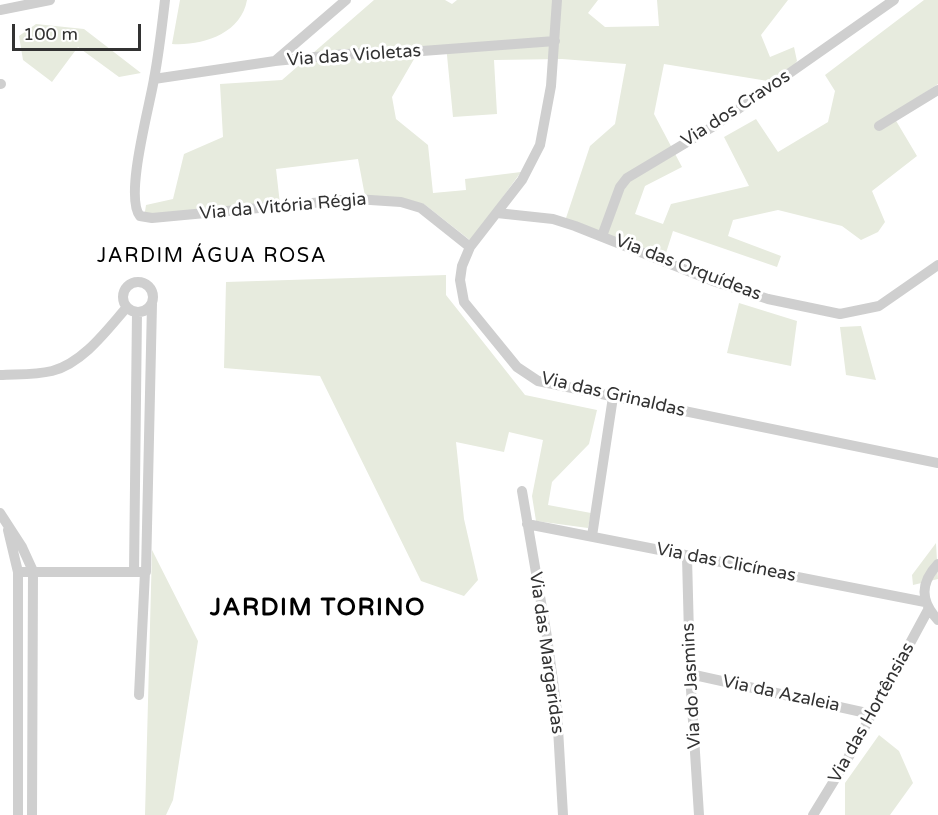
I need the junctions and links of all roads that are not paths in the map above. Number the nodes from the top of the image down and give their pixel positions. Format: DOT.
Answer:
graph roads {
  1 [pos="50,0"];
  2 [pos="165,0"];
  3 [pos="346,0"];
  4 [pos="557,0"];
  5 [pos="894,0"];
  6 [pos="0,10"];
  7 [pos="555,40"];
  8 [pos="275,61"];
  9 [pos="154,79"];
  10 [pos="938,90"];
  11 [pos="879,126"];
  12 [pos="497,213"];
  13 [pos="602,236"];
  14 [pos="470,247"];
  15 [pos="938,266"];
  16 [pos="152,304"];
  17 [pos="132,310"];
  18 [pos="0,375"];
  19 [pos="613,397"];
  20 [pos="938,463"];
  21 [pos="522,491"];
  22 [pos="3,517"];
  23 [pos="527,524"];
  24 [pos="592,536"];
  25 [pos="687,557"];
  26 [pos="938,564"];
  27 [pos="33,571"];
  28 [pos="18,572"];
  29 [pos="140,572"];
  30 [pos="926,606"];
  31 [pos="938,620"];
  32 [pos="690,674"];
  33 [pos="139,695"];
  34 [pos="871,714"];
  35 [pos="18,815"];
  36 [pos="32,815"];
  37 [pos="563,815"];
  38 [pos="699,815"];
  39 [pos="813,815"];
  1 -- 6 [label="street"];
  2 -- 9 [label="street"];
  3 -- 8 [label="street"];
  4 -- 7 [label="street, Via das Grinaldas"];
  5 -- 13 [label="street, Via dos Cravos"];
  7 -- 8 [label="street, Via das Violetas"];
  7 -- 12 [label="street, Via das Grinaldas"];
  8 -- 9 [label="street, Via das Violetas"];
  9 -- 14 [label="street, Via da Vitória Régia"];
  10 -- 11 [label="street"];
  12 -- 13 [label="street, Via das Orquídeas"];
  12 -- 14 [label="street, Via das Grinaldas"];
  13 -- 15 [label="street, Via das Orquídeas"];
  14 -- 19 [label="street, Via das Grinaldas"];
  16 -- 17 [label="street"];
  16 -- 17 [label="street"];
  16 -- 29 [label="street"];
  17 -- 18 [label="street"];
  17 -- 29 [label="street"];
  19 -- 20 [label="street, Via das Grinaldas"];
  19 -- 24 [label="street"];
  21 -- 23 [label="street, Via das Margaridas"];
  22 -- 27 [label="street"];
  22 -- 28 [label="street"];
  23 -- 24 [label="street, Via das Clicíneas"];
  23 -- 37 [label="street, Via das Margaridas"];
  24 -- 25 [label="street, Via das Clicíneas"];
  25 -- 30 [label="street, Via das Clicíneas"];
  25 -- 32 [label="street, Via do Jasmins"];
  26 -- 30 [label="street, Via das Hortênsias"];
  27 -- 28 [label="street"];
  27 -- 29 [label="street"];
  27 -- 36 [label="street"];
  28 -- 35 [label="street"];
  29 -- 33 [label="street"];
  30 -- 31 [label="street"];
  30 -- 34 [label="street, Via das Hortênsias"];
  32 -- 34 [label="street, Via da Azaleia"];
  32 -- 38 [label="street, Via do Jasmins"];
  34 -- 39 [label="street, Via das Hortênsias"];
}
